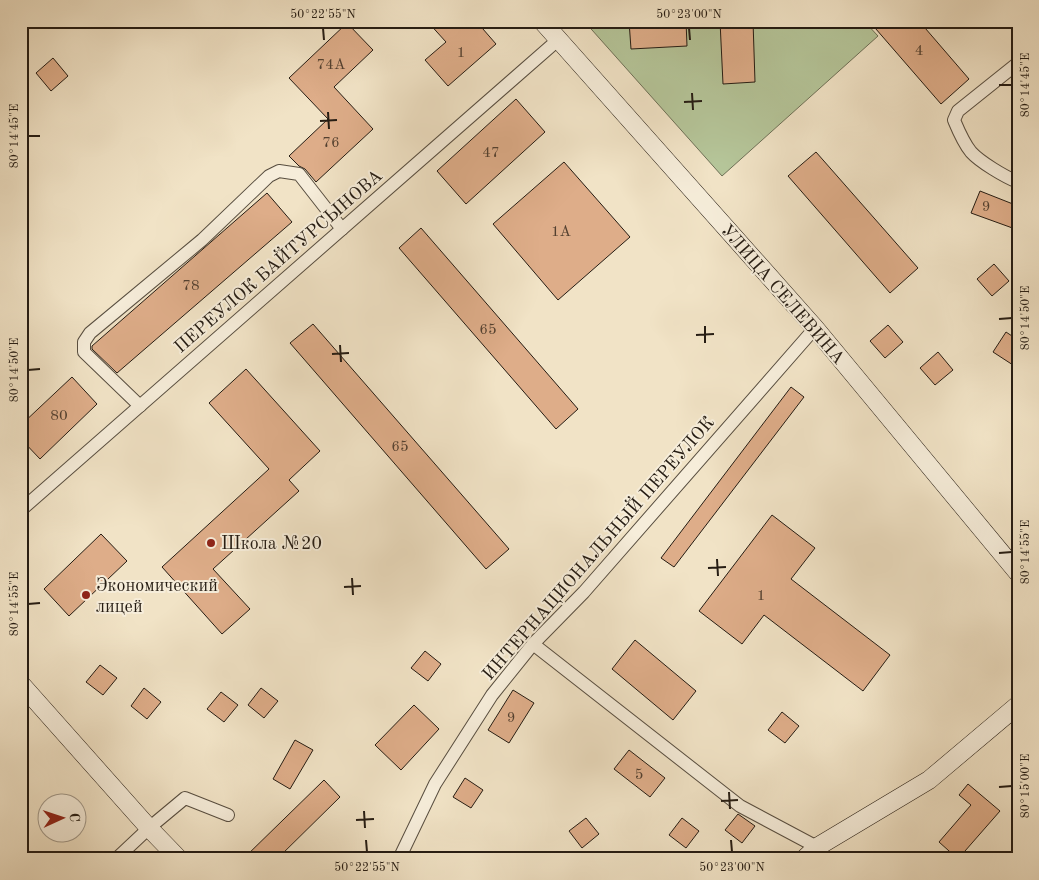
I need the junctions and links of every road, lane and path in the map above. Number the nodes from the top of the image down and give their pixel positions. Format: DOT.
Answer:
graph roads {
  1 [pos="542,21"];
  2 [pos="559,39"];
  3 [pos="1018,63"];
  4 [pos="1018,182"];
  5 [pos="342,229"];
  6 [pos="815,328"];
  7 [pos="140,406"];
  8 [pos="21,510"];
  9 [pos="1015,566"];
  10 [pos="533,644"];
  11 [pos="21,684"];
  12 [pos="1018,705"];
  13 [pos="228,815"];
  14 [pos="149,828"];
  15 [pos="810,853"];
  16 [pos="116,859"];
  17 [pos="179,859"];
  18 [pos="399,859"];
  1 -- 2 [label="street, УЛИЦА СЕЛЕВИНА"];
  2 -- 5 [label="street, ПЕРЕУЛОК БАЙТУРСЫНОВА"];
  2 -- 6 [label="street, УЛИЦА СЕЛЕВИНА"];
  3 -- 4 [label="street"];
  5 -- 7 [label="street, ПЕРЕУЛОК БАЙТУРСЫНОВА"];
  5 -- 7 [label="street"];
  6 -- 9 [label="street, УЛИЦА СЕЛЕВИНА"];
  6 -- 10 [label="street, ИНТЕРНАЦИОНАЛЬНЫЙ ПЕРЕУЛОК"];
  7 -- 8 [label="street, ПЕРЕУЛОК БАЙТУРСЫНОВА"];
  10 -- 15 [label="street"];
  10 -- 18 [label="street, ИНТЕРНАЦИОНАЛЬНЫЙ ПЕРЕУЛОК"];
  11 -- 14 [label="street"];
  12 -- 15 [label="street"];
  13 -- 14 [label="street"];
  14 -- 16 [label="street"];
  14 -- 17 [label="street"];
}
